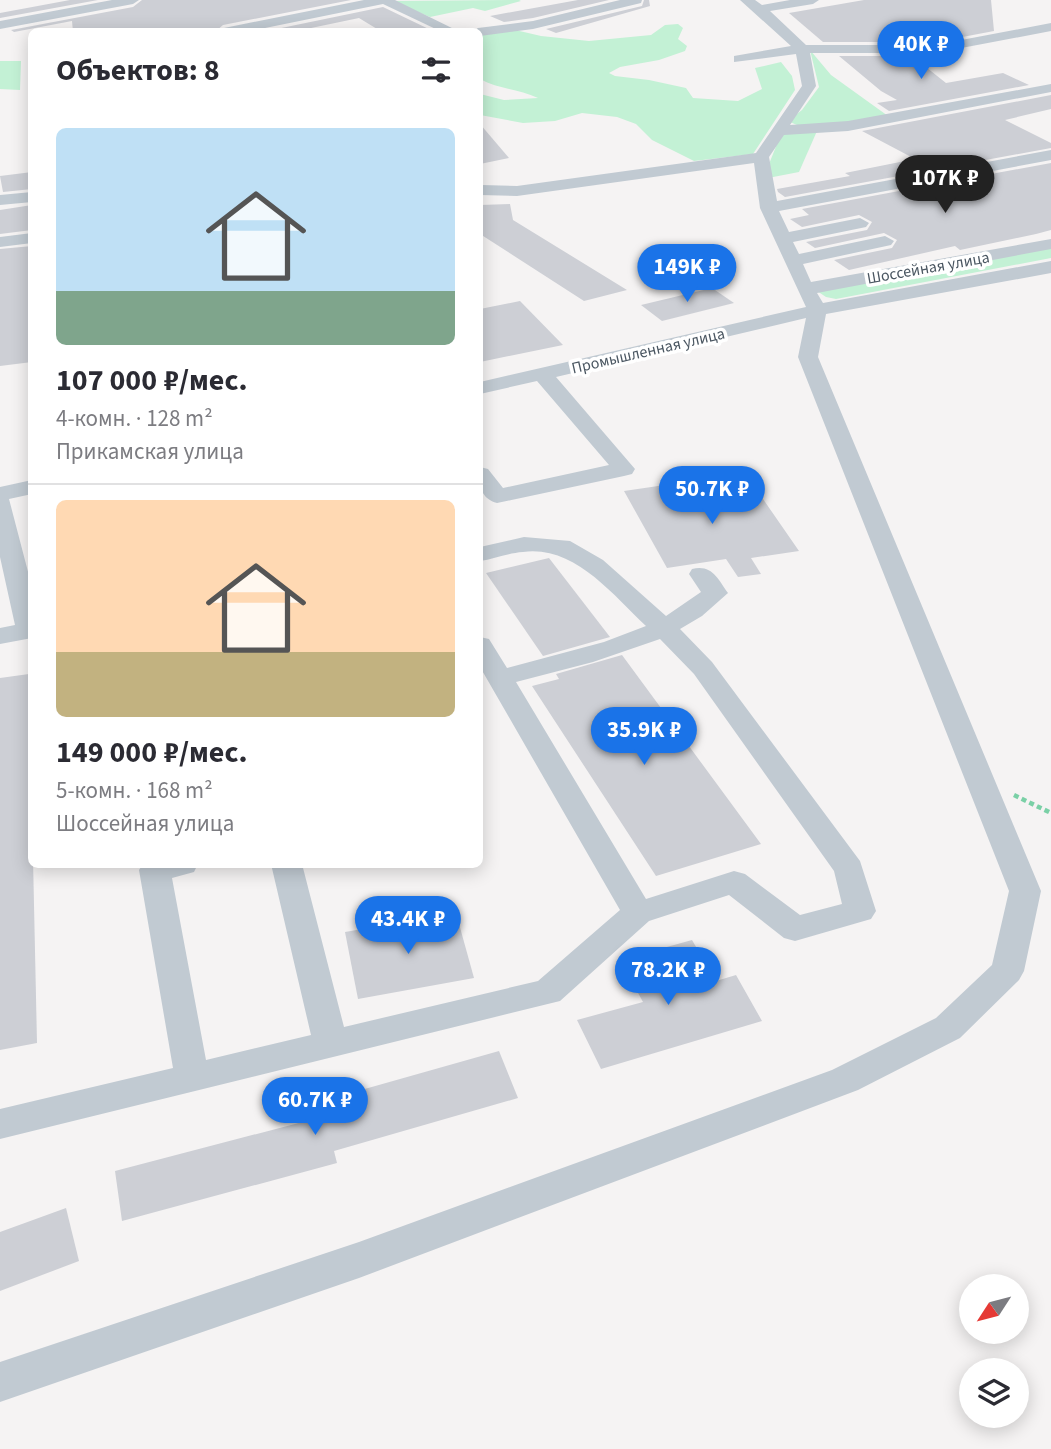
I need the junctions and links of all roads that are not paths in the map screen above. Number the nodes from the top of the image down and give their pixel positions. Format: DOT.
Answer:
graph roads {
  1 [pos="133,0"];
  2 [pos="384,0"];
  3 [pos="636,0"];
  4 [pos="746,0"];
  5 [pos="813,0"];
  6 [pos="760,9"];
  7 [pos="33,13"];
  8 [pos="0,24"];
  9 [pos="1051,27"];
  10 [pos="51,28"];
  11 [pos="244,28"];
  12 [pos="445,28"];
  13 [pos="483,31"];
  14 [pos="802,49"];
  15 [pos="739,60"];
  16 [pos="1051,88"];
  17 [pos="777,131"];
  18 [pos="1051,155"];
  19 [pos="761,157"];
  20 [pos="483,190"];
  21 [pos="28,197"];
  22 [pos="0,200"];
  23 [pos="769,208"];
  24 [pos="860,223"];
  25 [pos="28,238"];
  26 [pos="783,239"];
  27 [pos="885,241"];
  28 [pos="0,242"];
  29 [pos="1051,244"];
  30 [pos="792,261"];
  31 [pos="912,262"];
  32 [pos="1051,267"];
  33 [pos="808,295"];
  34 [pos="542,374"];
  35 [pos="483,387"];
  36 [pos="483,478"];
  37 [pos="28,488"];
  38 [pos="0,494"];
  39 [pos="0,503"];
  40 [pos="483,553"];
  41 [pos="701,574"];
  42 [pos="28,622"];
  43 [pos="664,628"];
  44 [pos="28,631"];
  45 [pos="0,636"];
  46 [pos="483,650"];
  47 [pos="499,678"];
  48 [pos="164,868"];
  49 [pos="286,868"];
  50 [pos="638,913"];
  51 [pos="331,1044"];
  52 [pos="192,1077"];
  53 [pos="0,1124"];
  54 [pos="0,1382"];
  1 -- 7 [label="street"];
  2 -- 11 [label="street"];
  2 -- 12 [label="street"];
  3 -- 13 [label="street"];
  4 -- 6 [label="street"];
  5 -- 6 [label="street"];
  6 -- 14 [label="street"];
  7 -- 8 [label="street"];
  7 -- 10 [label="street"];
  9 -- 14 [label="street"];
  14 -- 15 [label="street"];
  14 -- 17 [label="street"];
  16 -- 17 [label="street"];
  17 -- 19 [label="street"];
  18 -- 23 [label="street"];
  19 -- 20 [label="street"];
  19 -- 23 [label="street"];
  21 -- 22 [label="street"];
  23 -- 26 [label="street"];
  24 -- 26 [label="street"];
  25 -- 28 [label="street"];
  26 -- 30 [label="street"];
  27 -- 30 [label="street"];
  29 -- 33 [label="street, Шоссейная улица"];
  30 -- 33 [label="street"];
  31 -- 33 [label="street"];
  32 -- 33 [label="street, Шоссейная улица"];
  33 -- 34 [label="street, Промышленная улица"];
  33 -- 54 [label="street"];
  34 -- 35 [label="street, Промышленная улица"];
  34 -- 36 [label="street"];
  37 -- 38 [label="street"];
  39 -- 42 [label="street"];
  40 -- 43 [label="street"];
  41 -- 43 [label="street"];
  43 -- 47 [label="street"];
  43 -- 50 [label="street"];
  44 -- 45 [label="street"];
  46 -- 47 [label="street"];
  47 -- 50 [label="street"];
  48 -- 52 [label="street"];
  49 -- 51 [label="street"];
  50 -- 51 [label="street"];
  51 -- 52 [label="street"];
  52 -- 53 [label="street"];
}
